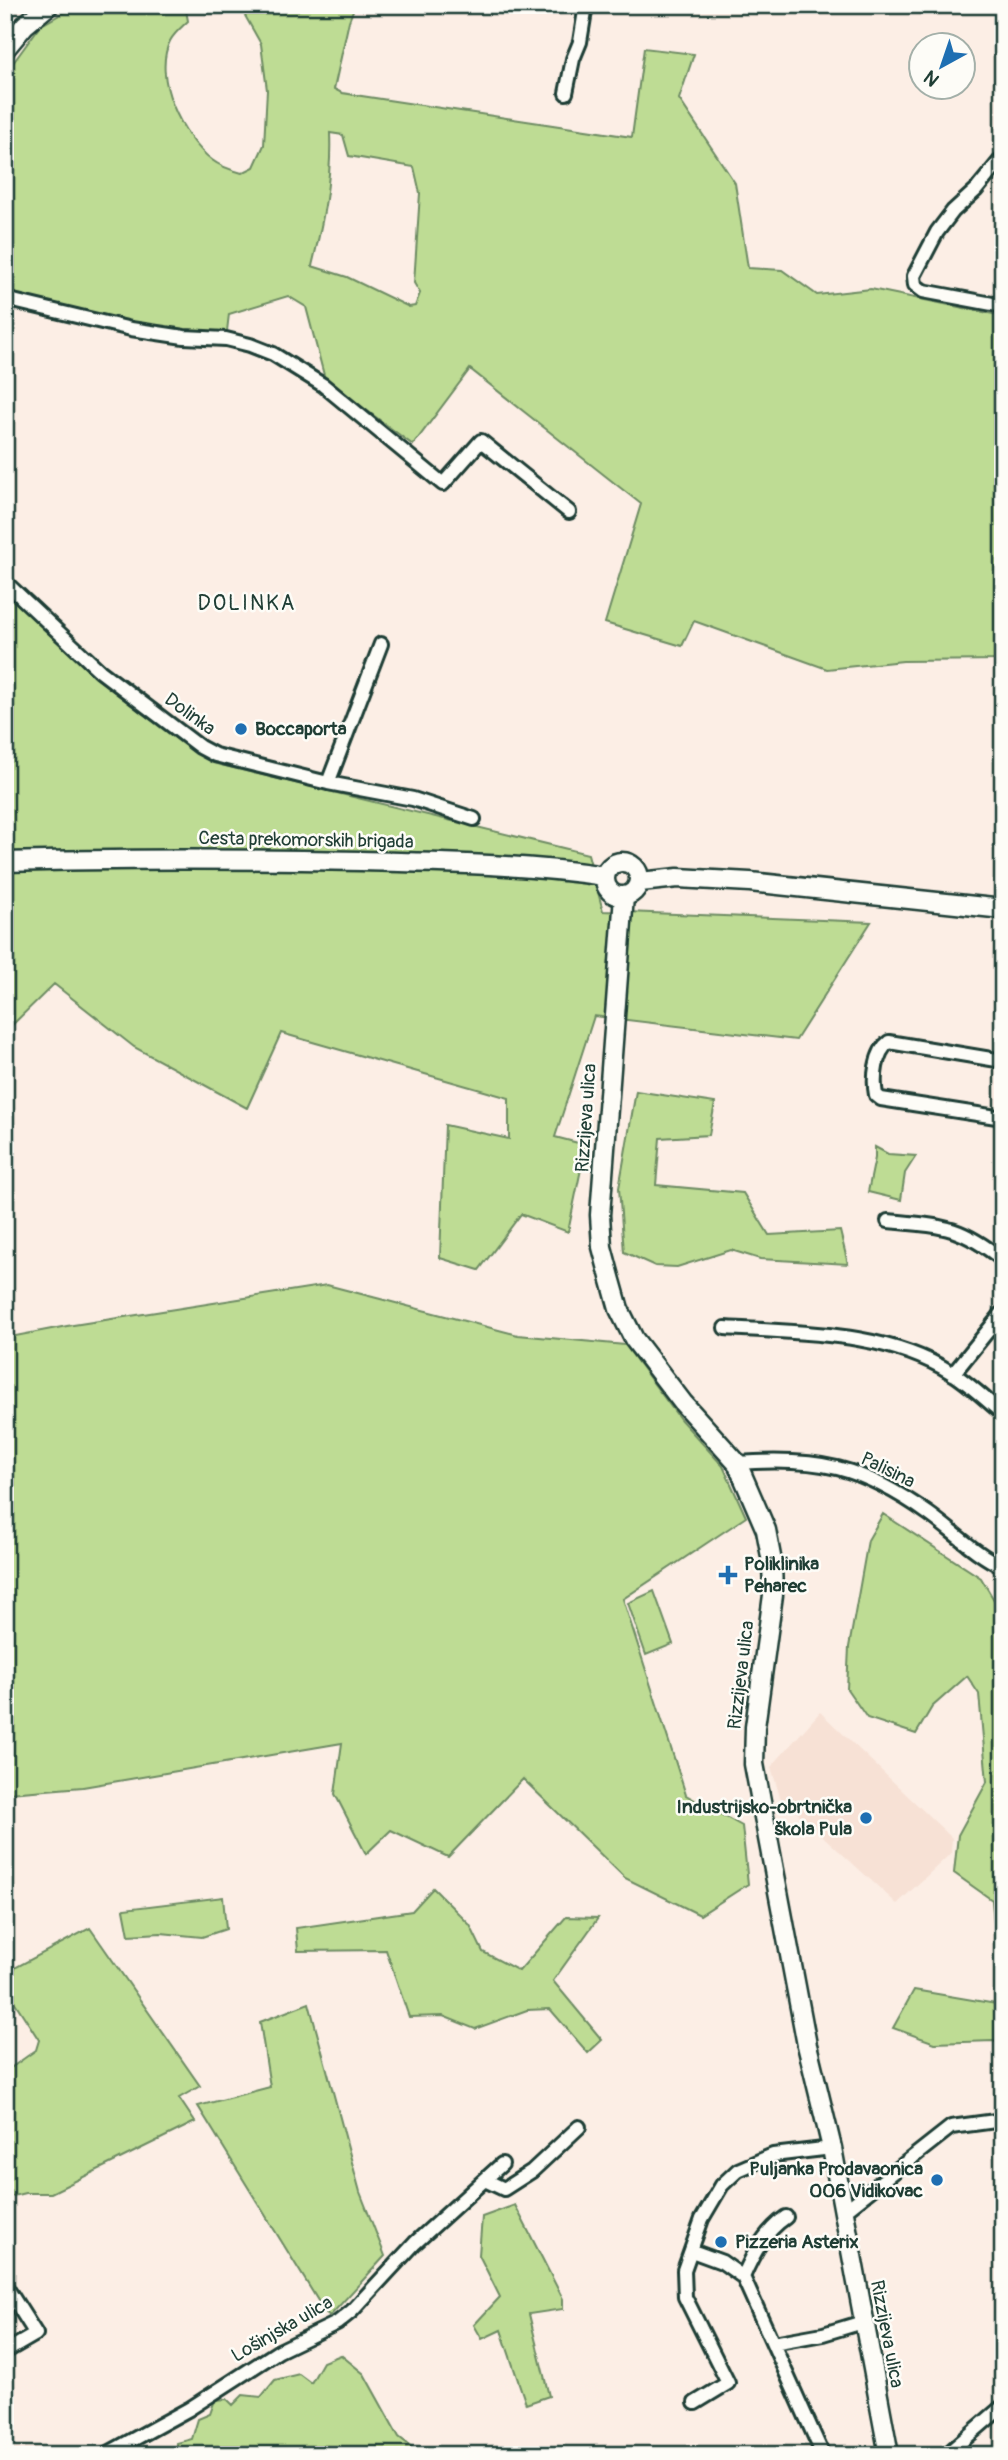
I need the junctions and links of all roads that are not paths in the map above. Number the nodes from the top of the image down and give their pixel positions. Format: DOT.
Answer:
graph roads {
  1 [pos="49,5"];
  2 [pos="586,5"];
  3 [pos="5,49"];
  4 [pos="566,93"];
  5 [pos="1003,157"];
  6 [pos="5,299"];
  7 [pos="1003,306"];
  8 [pos="569,512"];
  9 [pos="5,582"];
  10 [pos="380,644"];
  11 [pos="328,783"];
  12 [pos="474,819"];
  13 [pos="5,862"];
  14 [pos="605,876"];
  15 [pos="640,881"];
  16 [pos="624,896"];
  17 [pos="1003,909"];
  18 [pos="1003,1061"];
  19 [pos="1003,1118"];
  20 [pos="888,1221"];
  21 [pos="1003,1260"];
  22 [pos="1003,1312"];
  23 [pos="725,1328"];
  24 [pos="953,1374"];
  25 [pos="1003,1414"];
  26 [pos="737,1463"];
  27 [pos="1003,1566"];
  28 [pos="1003,2120"];
  29 [pos="579,2127"];
  30 [pos="832,2148"];
  31 [pos="502,2164"];
  32 [pos="487,2180"];
  33 [pos="843,2213"];
  34 [pos="786,2217"];
  35 [pos="692,2251"];
  36 [pos="743,2277"];
  37 [pos="5,2285"];
  38 [pos="863,2322"];
  39 [pos="773,2343"];
  40 [pos="5,2352"];
  41 [pos="695,2403"];
  42 [pos="1003,2406"];
  43 [pos="105,2455"];
  44 [pos="823,2455"];
  45 [pos="889,2455"];
  46 [pos="946,2455"];
  1 -- 3 [label="street"];
  2 -- 4 [label="street"];
  5 -- 7 [label="street"];
  6 -- 8 [label="street"];
  9 -- 11 [label="street, Dolinka"];
  10 -- 11 [label="street"];
  11 -- 12 [label="street, Dolinka"];
  13 -- 14 [label="street, Cesta prekomorskih brigada"];
  14 -- 15 [label="street"];
  14 -- 16 [label="street"];
  15 -- 16 [label="street"];
  15 -- 17 [label="street"];
  16 -- 26 [label="street, Rizzijeva ulica"];
  18 -- 19 [label="street"];
  20 -- 21 [label="street"];
  22 -- 24 [label="street"];
  23 -- 24 [label="street"];
  24 -- 25 [label="street"];
  26 -- 27 [label="street, Palisina"];
  26 -- 30 [label="street, Rizzijeva ulica"];
  28 -- 33 [label="street"];
  29 -- 32 [label="street"];
  30 -- 33 [label="street, Rizzijeva ulica"];
  30 -- 35 [label="street"];
  31 -- 32 [label="street, Lošinjska ulica"];
  32 -- 43 [label="street, Lošinjska ulica"];
  33 -- 38 [label="street, Rizzijeva ulica"];
  34 -- 36 [label="street"];
  35 -- 36 [label="street"];
  35 -- 41 [label="street"];
  36 -- 39 [label="street"];
  37 -- 40 [label="street"];
  38 -- 39 [label="street"];
  38 -- 45 [label="street, Rizzijeva ulica"];
  39 -- 44 [label="street"];
  42 -- 46 [label="street"];
}
